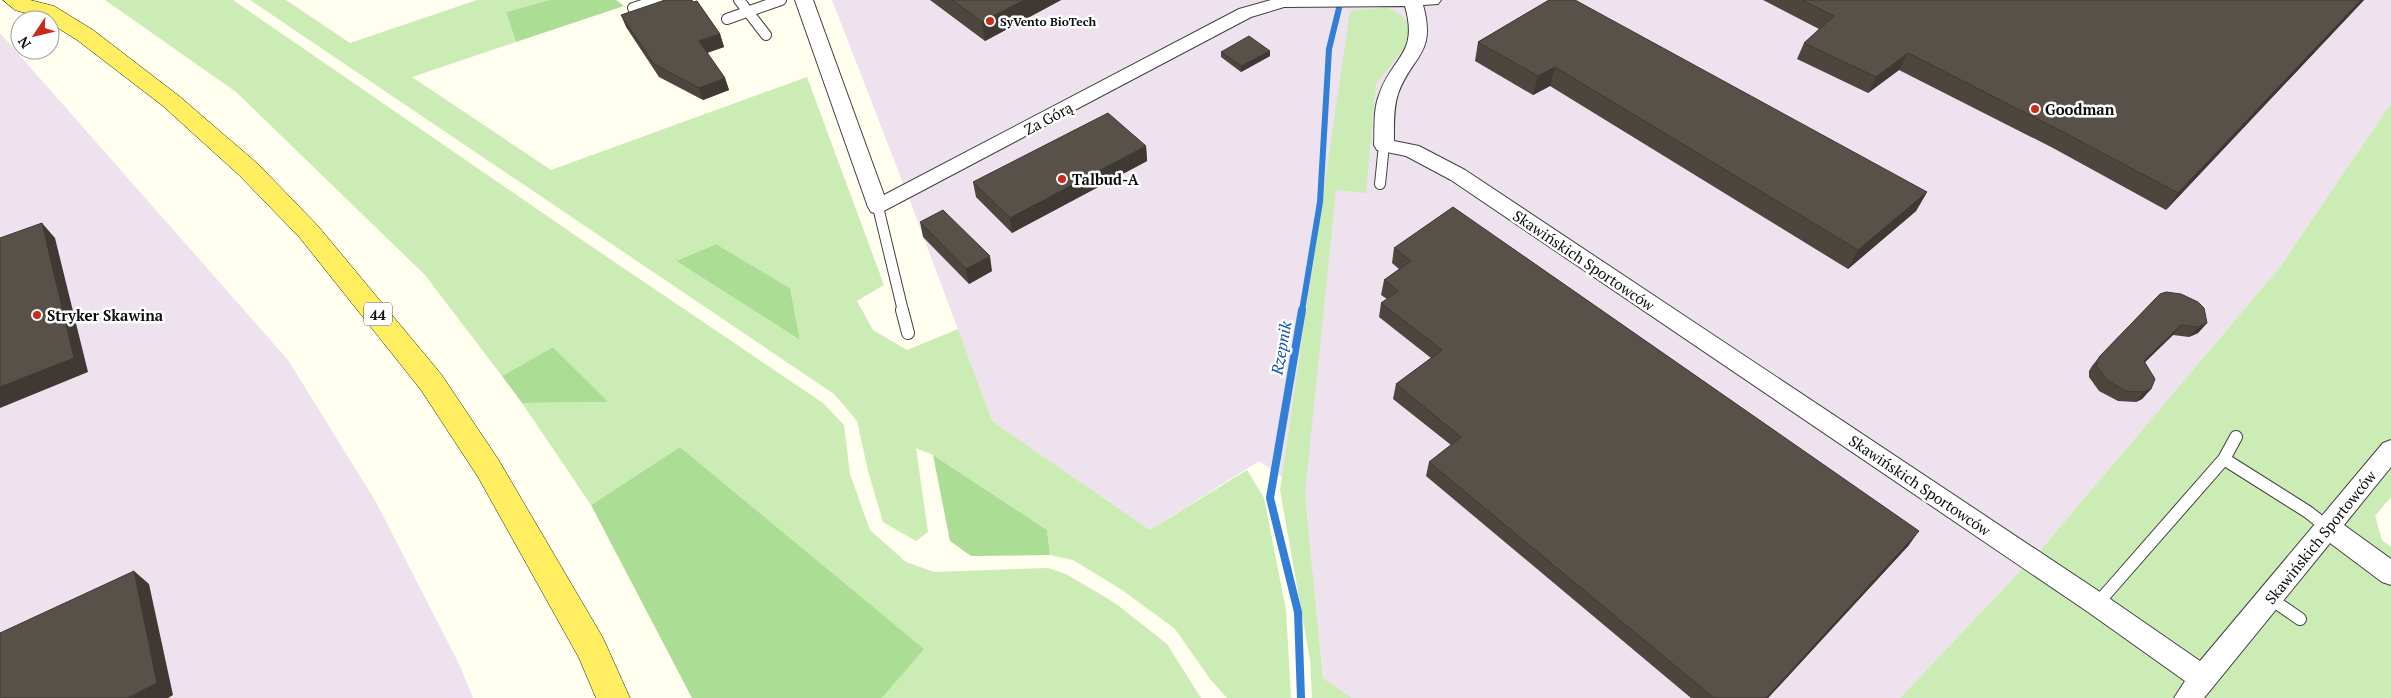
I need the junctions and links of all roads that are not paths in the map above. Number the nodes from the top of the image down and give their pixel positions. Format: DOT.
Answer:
graph roads {
  1 [pos="14,0"];
  2 [pos="658,0"];
  3 [pos="739,0"];
  4 [pos="781,0"];
  5 [pos="804,0"];
  6 [pos="1423,1"];
  7 [pos="44,5"];
  8 [pos="633,8"];
  9 [pos="749,12"];
  10 [pos="727,19"];
  11 [pos="766,35"];
  12 [pos="1384,146"];
  13 [pos="1380,184"];
  14 [pos="878,207"];
  15 [pos="908,334"];
  16 [pos="2236,436"];
  17 [pos="2391,450"];
  18 [pos="2224,459"];
  19 [pos="2327,527"];
  20 [pos="2391,574"];
  21 [pos="2270,599"];
  22 [pos="2097,604"];
  23 [pos="2300,619"];
  24 [pos="2195,688"];
  25 [pos="613,698"];
  1 -- 7 [label="main road, 44"];
  2 -- 8 [label="lane"];
  3 -- 9 [label="lane"];
  4 -- 9 [label="lane"];
  5 -- 14 [label="street"];
  6 -- 12 [label="street"];
  6 -- 14 [label="street, Za Górą"];
  7 -- 25 [label="main road, 44"];
  9 -- 10 [label="lane"];
  9 -- 11 [label="lane"];
  12 -- 13 [label="lane"];
  12 -- 22 [label="street, Skawińskich Sportowców"];
  14 -- 15 [label="lane"];
  16 -- 18 [label="lane"];
  17 -- 19 [label="street, Skawińskich Sportowców"];
  18 -- 19 [label="lane"];
  18 -- 22 [label="lane"];
  19 -- 20 [label="street"];
  19 -- 21 [label="street, Skawińskich Sportowców"];
  21 -- 23 [label="lane"];
  21 -- 24 [label="street, Skawińskich Sportowców"];
  22 -- 24 [label="street, Skawińskich Sportowców"];
}
